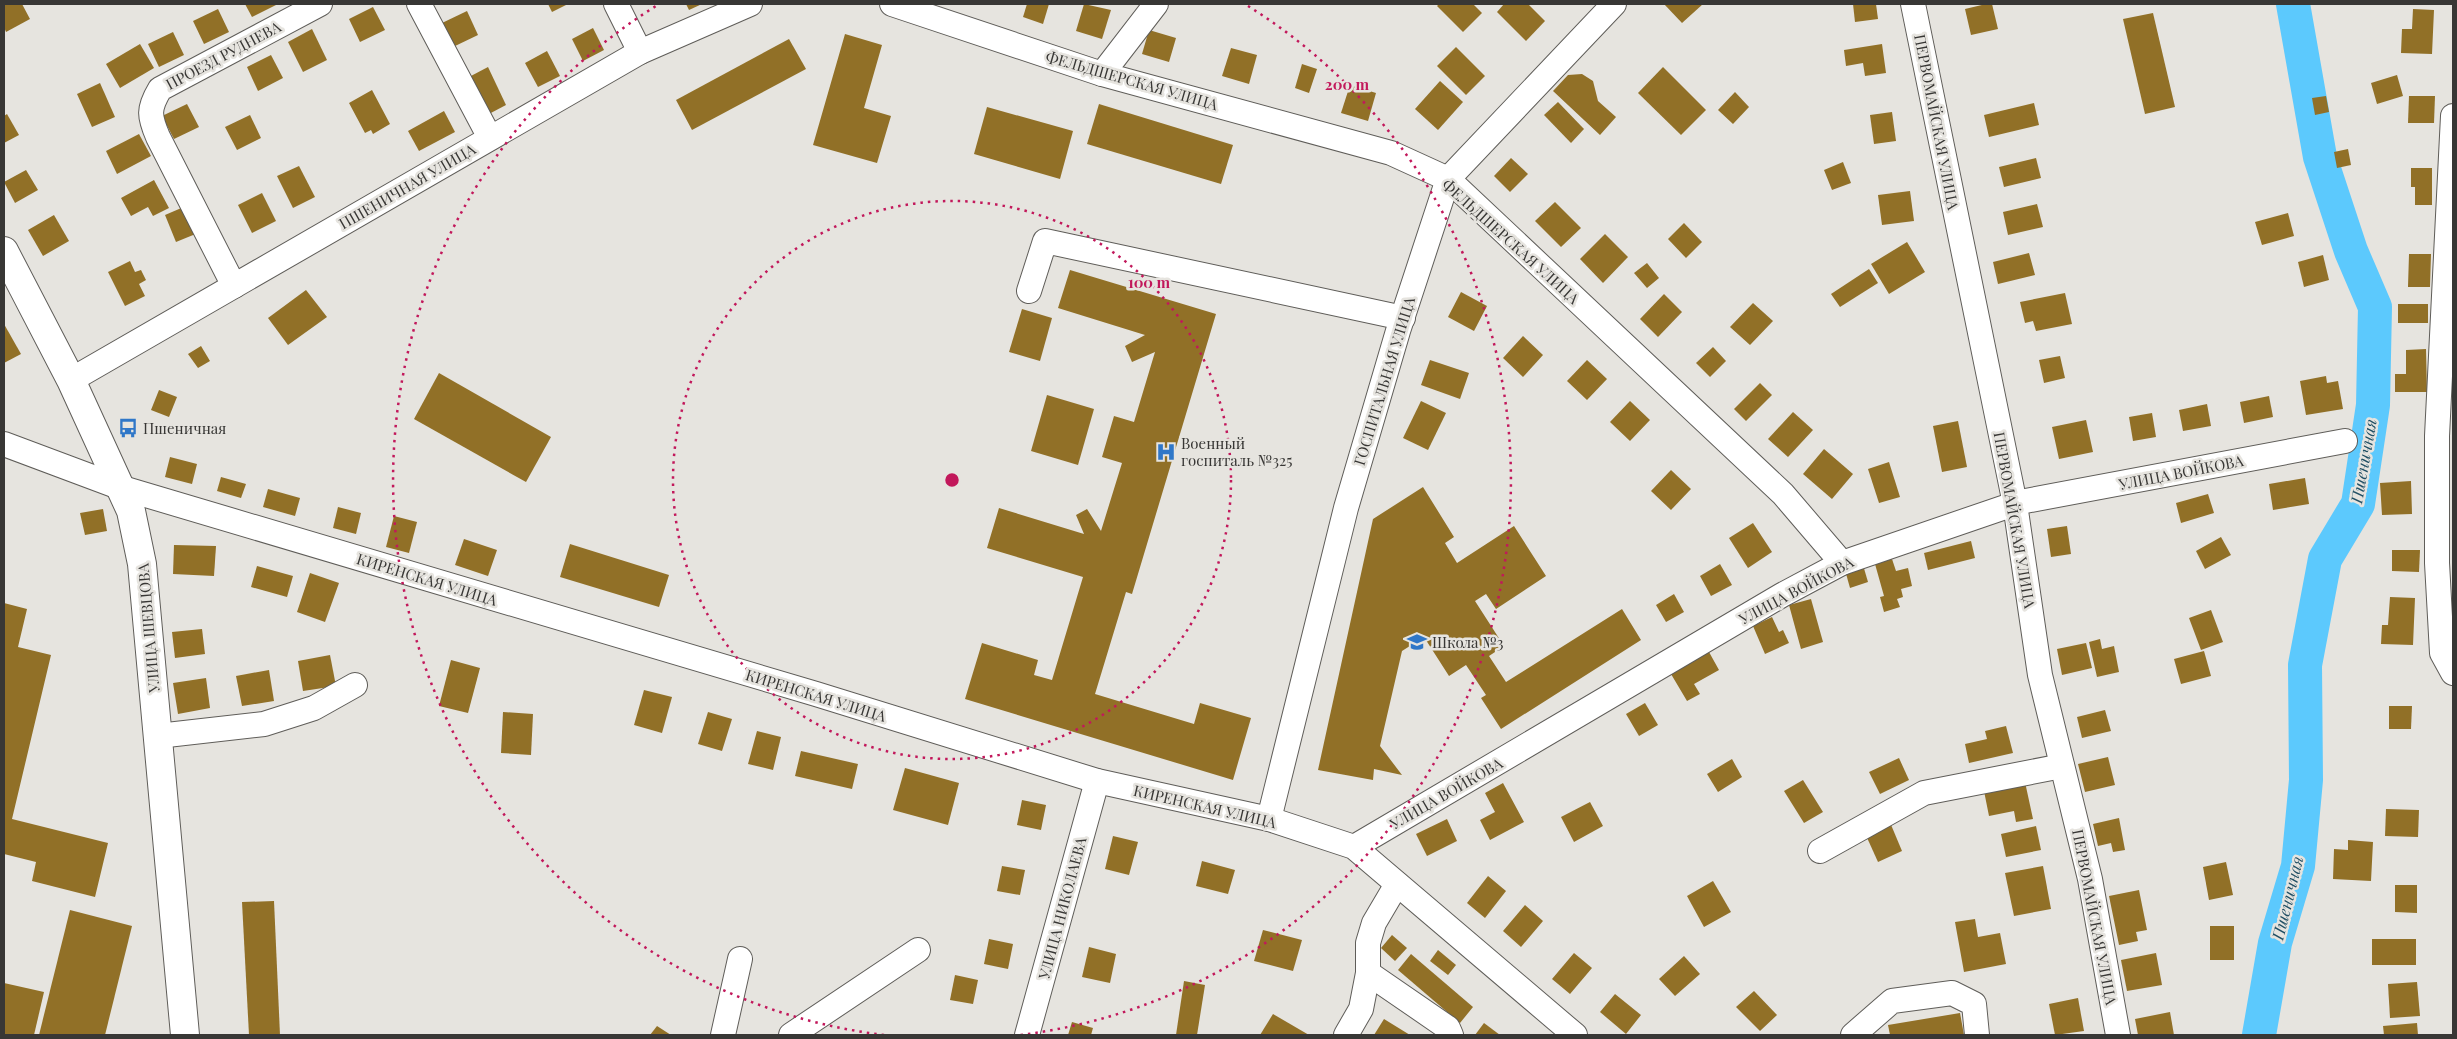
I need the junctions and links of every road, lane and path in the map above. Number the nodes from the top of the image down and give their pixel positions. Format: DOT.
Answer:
graph roads {
  1 [pos="320,4"];
  2 [pos="419,4"];
  3 [pos="616,4"];
  4 [pos="750,4"];
  5 [pos="892,4"];
  6 [pos="1156,4"];
  7 [pos="1614,4"];
  8 [pos="1913,4"];
  9 [pos="640,52"];
  10 [pos="1102,74"];
  11 [pos="2453,116"];
  12 [pos="490,138"];
  13 [pos="1448,179"];
  14 [pos="4,251"];
  15 [pos="234,286"];
  16 [pos="1029,291"];
  17 [pos="1403,318"];
  18 [pos="71,380"];
  19 [pos="2345,441"];
  20 [pos="4,444"];
  21 [pos="120,487"];
  22 [pos="2014,504"];
  23 [pos="1842,563"];
  24 [pos="2453,673"];
  25 [pos="355,685"];
  26 [pos="158,736"];
  27 [pos="2062,766"];
  28 [pos="1097,781"];
  29 [pos="1269,819"];
  30 [pos="1354,847"];
  31 [pos="1820,852"];
  32 [pos="1397,884"];
  33 [pos="918,950"];
  34 [pos="740,958"];
  35 [pos="1368,973"];
  36 [pos="1856,1034"];
  37 [pos="185,1035"];
  38 [pos="723,1035"];
  39 [pos="791,1035"];
  40 [pos="1027,1035"];
  41 [pos="1346,1035"];
  42 [pos="1451,1035"];
  43 [pos="1575,1035"];
  44 [pos="1977,1035"];
  45 [pos="2118,1035"];
  1 -- 15 [label="street, ПРОЕЗД РУДНЕВА"];
  2 -- 12 [label="street"];
  3 -- 9 [label="street"];
  4 -- 9 [label="street, ПШЕНИЧНАЯ УЛИЦА"];
  5 -- 10 [label="street, ФЕЛЬДШЕРСКАЯ УЛИЦА"];
  6 -- 10 [label="street"];
  7 -- 13 [label="street, ГОСПИТАЛЬНАЯ УЛИЦА"];
  8 -- 22 [label="street, ПЕРВОМАЙСКАЯ УЛИЦА"];
  9 -- 12 [label="street, ПШЕНИЧНАЯ УЛИЦА"];
  10 -- 13 [label="street, ФЕЛЬДШЕРСКАЯ УЛИЦА"];
  11 -- 24 [label="street"];
  12 -- 15 [label="street, ПШЕНИЧНАЯ УЛИЦА"];
  13 -- 17 [label="street, ГОСПИТАЛЬНАЯ УЛИЦА"];
  13 -- 23 [label="street, ФЕЛЬДШЕРСКАЯ УЛИЦА"];
  14 -- 18 [label="main road, УЛИЦА ШЕВЦОВА"];
  15 -- 18 [label="street, ПШЕНИЧНАЯ УЛИЦА"];
  16 -- 17 [label="street"];
  17 -- 29 [label="street, ГОСПИТАЛЬНАЯ УЛИЦА"];
  18 -- 21 [label="main road, УЛИЦА ШЕВЦОВА"];
  19 -- 22 [label="street, УЛИЦА ВОЙКОВА"];
  20 -- 21 [label="street, КИРЕНСКАЯ УЛИЦА"];
  21 -- 26 [label="main road, УЛИЦА ШЕВЦОВА"];
  21 -- 28 [label="street, КИРЕНСКАЯ УЛИЦА"];
  22 -- 23 [label="street, УЛИЦА ВОЙКОВА"];
  22 -- 27 [label="street, ПЕРВОМАЙСКАЯ УЛИЦА"];
  23 -- 30 [label="street, УЛИЦА ВОЙКОВА"];
  25 -- 26 [label="street"];
  26 -- 37 [label="main road, УЛИЦА ШЕВЦОВА"];
  27 -- 31 [label="street"];
  27 -- 45 [label="street, ПЕРВОМАЙСКАЯ УЛИЦА"];
  28 -- 29 [label="street, КИРЕНСКАЯ УЛИЦА"];
  28 -- 40 [label="street, УЛИЦА НИКОЛАЕВА"];
  29 -- 30 [label="street, КИРЕНСКАЯ УЛИЦА"];
  30 -- 32 [label="street, КИРЕНСКАЯ УЛИЦА"];
  32 -- 35 [label="street"];
  32 -- 43 [label="street, КИРЕНСКАЯ УЛИЦА"];
  33 -- 39 [label="street"];
  34 -- 38 [label="street"];
  35 -- 41 [label="street"];
  35 -- 42 [label="street"];
  36 -- 44 [label="street"];
}
